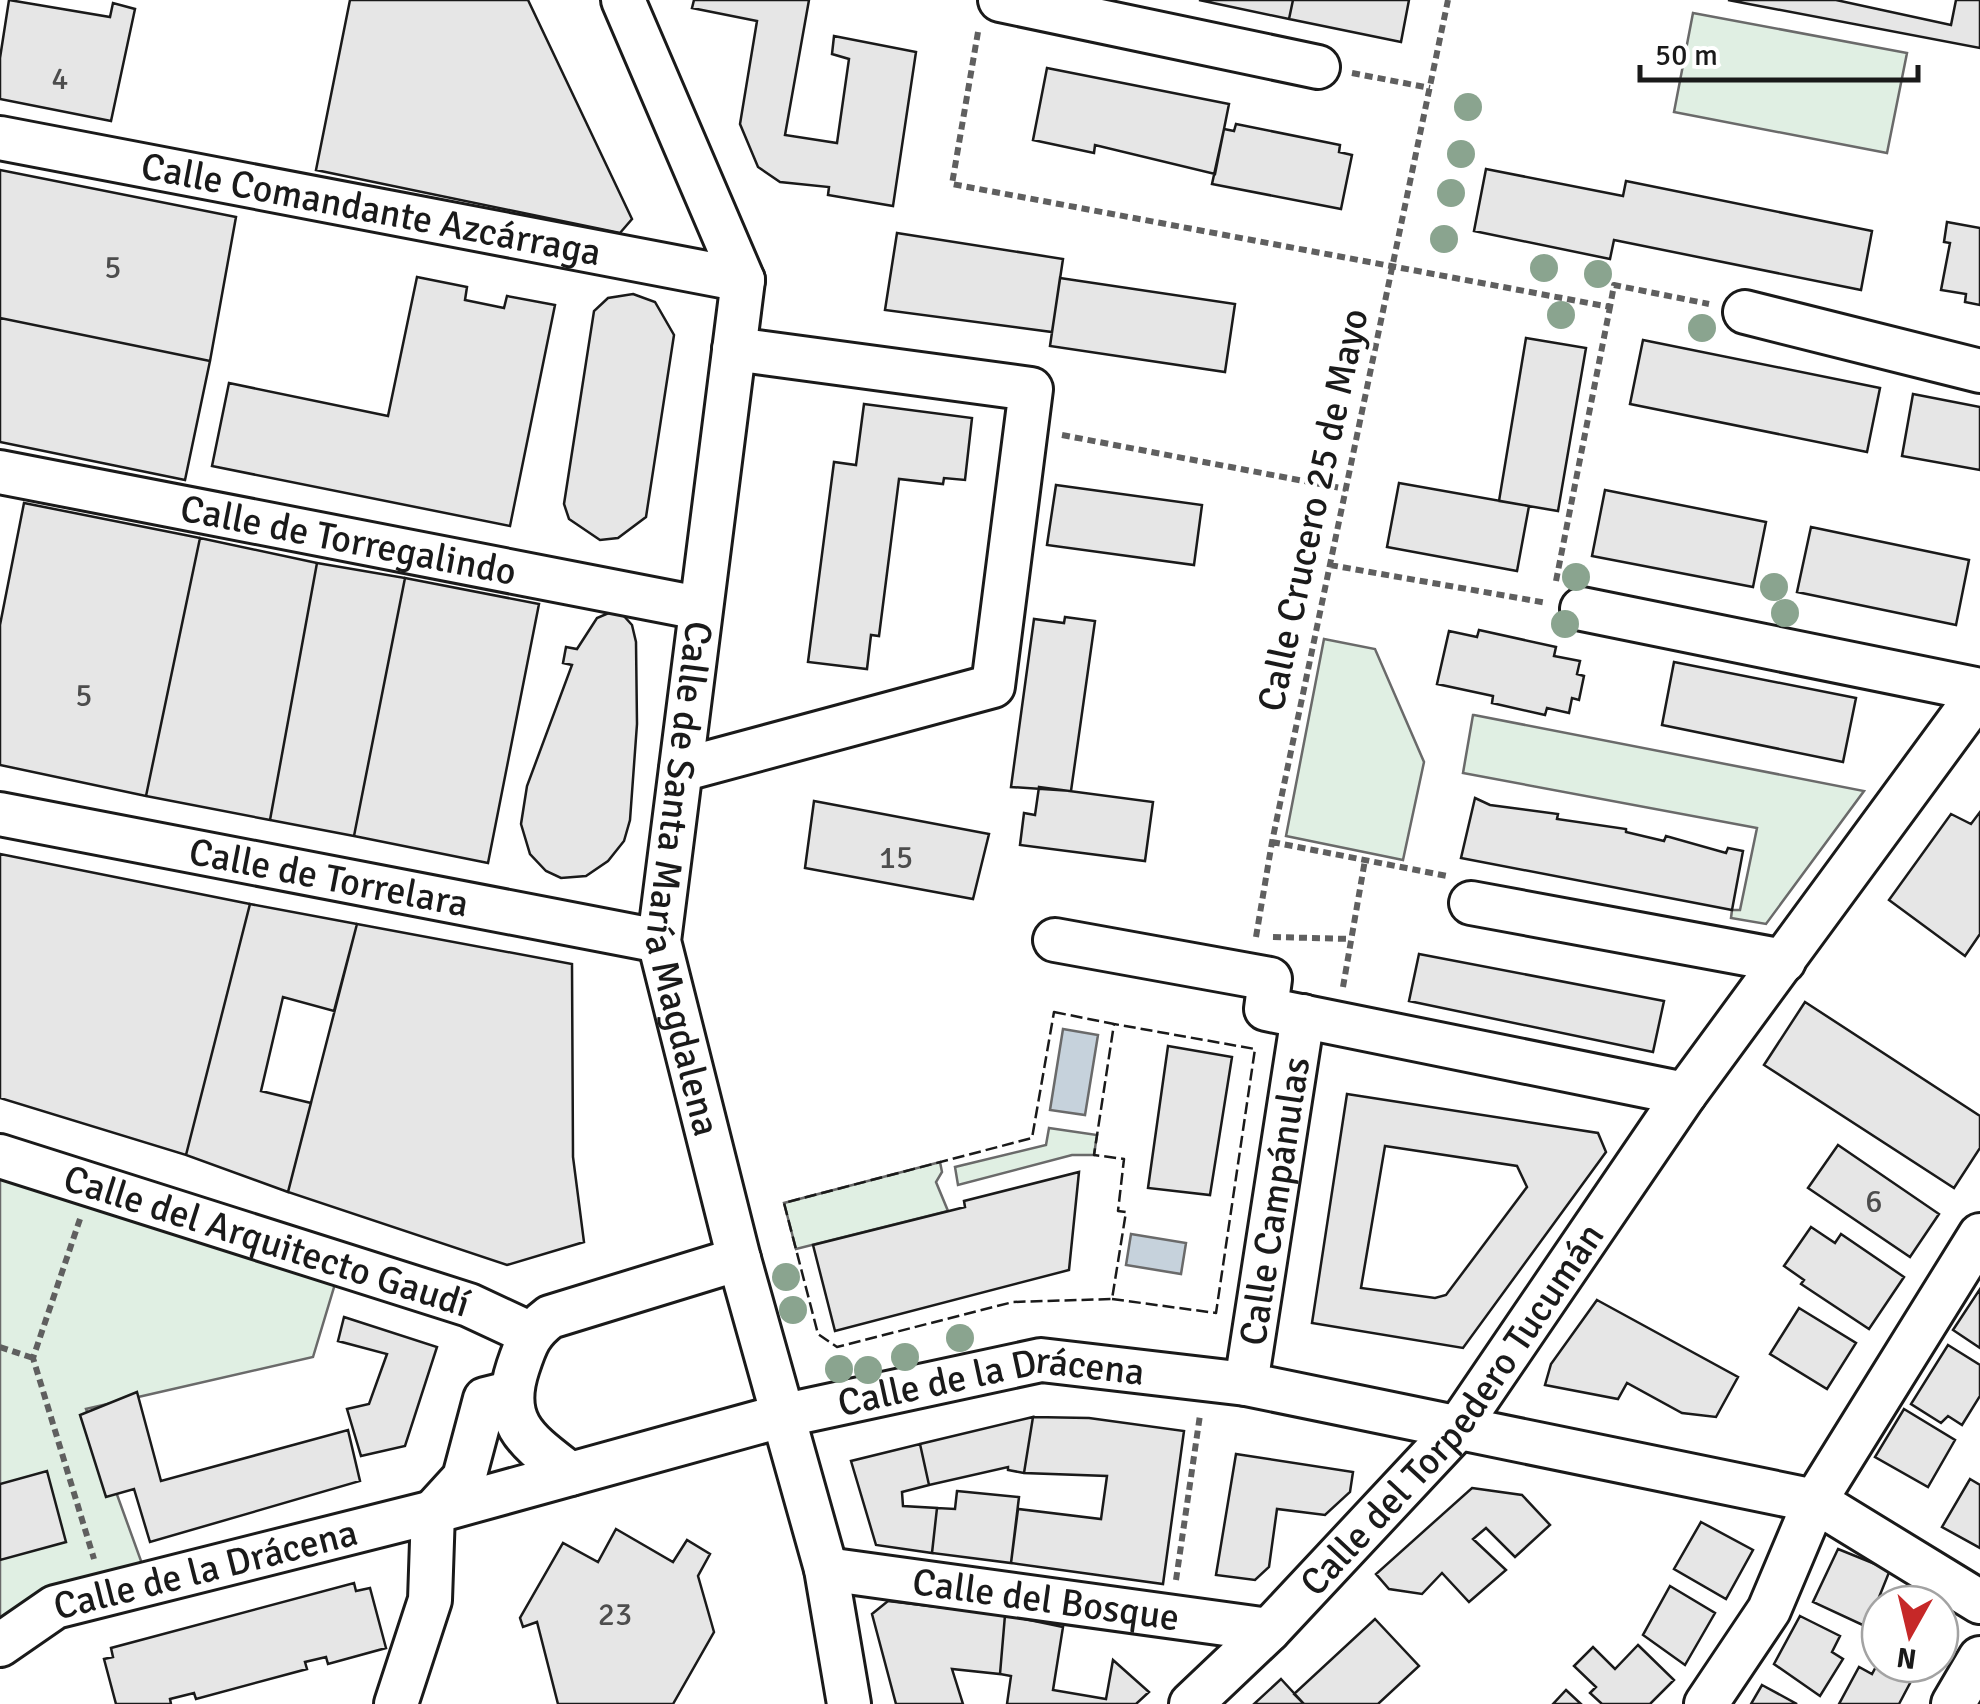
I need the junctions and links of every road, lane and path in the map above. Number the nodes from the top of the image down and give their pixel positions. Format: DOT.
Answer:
graph roads {
  1 [pos="623,0"];
  2 [pos="1448,0"];
  3 [pos="990,9"];
  4 [pos="1318,67"];
  5 [pos="1430,88"];
  6 [pos="0,138"];
  7 [pos="1392,268"];
  8 [pos="743,280"];
  9 [pos="1610,307"];
  10 [pos="1744,312"];
  11 [pos="734,348"];
  12 [pos="1980,370"];
  13 [pos="1026,428"];
  14 [pos="0,472"];
  15 [pos="1346,489"];
  16 [pos="1330,565"];
  17 [pos="699,608"];
  18 [pos="1582,609"];
  19 [pos="1980,691"];
  20 [pos="681,770"];
  21 [pos="0,814"];
  22 [pos="1272,842"];
  23 [pos="1365,860"];
  24 [pos="1471,903"];
  25 [pos="1352,938"];
  26 [pos="659,940"];
  27 [pos="1055,940"];
  28 [pos="1784,962"];
  29 [pos="1319,1020"];
  30 [pos="1685,1094"];
  31 [pos="0,1156"];
  32 [pos="92,1185"];
  33 [pos="1980,1235"];
  34 [pos="738,1259"];
  35 [pos="529,1333"];
  36 [pos="0,1347"];
  37 [pos="33,1358"];
  38 [pos="1226,1381"];
  39 [pos="510,1393"];
  40 [pos="781,1416"];
  41 [pos="1457,1428"];
  42 [pos="570,1474"];
  43 [pos="1815,1501"];
  44 [pos="433,1512"];
  45 [pos="826,1569"];
  46 [pos="104,1594"];
  47 [pos="1980,1602"];
  48 [pos="1170,1616"];
  49 [pos="1269,1630"];
  50 [pos="0,1645"];
  51 [pos="1980,1658"];
  52 [pos="396,1704"];
  53 [pos="848,1704"];
  54 [pos="1191,1704"];
  55 [pos="1706,1704"];
  56 [pos="1953,1704"];
  1 -- 8 [label="street"];
  2 -- 5 [label="path, Calle Crucero 25 de Mayo"];
  3 -- 4 [label="street"];
  3 -- 7 [label="path"];
  4 -- 5 [label="path"];
  5 -- 7 [label="path, Calle Crucero 25 de Mayo"];
  6 -- 8 [label="street, Calle Comandante Azcárraga"];
  7 -- 9 [label="path"];
  7 -- 15 [label="path, Calle Crucero 25 de Mayo"];
  8 -- 11 [label="street, Calle de Santa María Magdalena"];
  9 -- 10 [label="path"];
  9 -- 16 [label="path"];
  10 -- 12 [label="street"];
  11 -- 13 [label="street"];
  11 -- 17 [label="street, Calle de Santa María Magdalena"];
  13 -- 15 [label="path"];
  13 -- 20 [label="street"];
  14 -- 17 [label="street, Calle de Torregalindo"];
  15 -- 16 [label="path, Calle Crucero 25 de Mayo"];
  16 -- 22 [label="path, Calle Crucero 25 de Mayo"];
  17 -- 20 [label="street, Calle de Santa María Magdalena"];
  18 -- 19 [label="street, Calle del Torpedero Tucumán"];
  19 -- 28 [label="street, Calle del Torpedero Tucumán"];
  20 -- 26 [label="street, Calle de Santa María Magdalena"];
  21 -- 26 [label="street, Calle de Torrelara"];
  22 -- 23 [label="path"];
  22 -- 25 [label="path, Calle Crucero 25 de Mayo"];
  23 -- 24 [label="path"];
  23 -- 25 [label="path"];
  24 -- 28 [label="street"];
  25 -- 29 [label="path"];
  26 -- 34 [label="street, Calle de Santa María Magdalena"];
  27 -- 29 [label="street"];
  28 -- 30 [label="street, Calle del Torpedero Tucumán"];
  29 -- 30 [label="street"];
  29 -- 38 [label="street, Calle Campánulas"];
  30 -- 41 [label="street, Calle del Torpedero Tucumán"];
  31 -- 32 [label="street, Calle del Arquitecto Gaudí"];
  32 -- 35 [label="street, Calle del Arquitecto Gaudí"];
  32 -- 37 [label="path"];
  33 -- 43 [label="street"];
  34 -- 35 [label="street"];
  34 -- 40 [label="street, Calle de Santa María Magdalena"];
  35 -- 39 [label="street"];
  36 -- 37 [label="path"];
  37 -- 46 [label="path"];
  38 -- 40 [label="street, Calle de la Drácena"];
  38 -- 41 [label="street, Calle de la Drácena"];
  38 -- 48 [label="path, Calle Campánulas"];
  39 -- 42 [label="street"];
  39 -- 44 [label="street"];
  40 -- 42 [label="street, Calle de la Drácena"];
  40 -- 45 [label="street, Calle de Santa María Magdalena"];
  41 -- 43 [label="street, Calle de la Drácena"];
  41 -- 49 [label="street, Calle del Torpedero Tucumán"];
  42 -- 44 [label="street, Calle de la Drácena"];
  43 -- 47 [label="street, Calle de la Drácena"];
  43 -- 55 [label="street"];
  44 -- 46 [label="street, Calle de la Drácena"];
  44 -- 52 [label="street"];
  45 -- 48 [label="street, Calle del Bosque"];
  45 -- 53 [label="street, Calle de Santa María Magdalena"];
  46 -- 50 [label="street, Calle de la Drácena"];
  48 -- 49 [label="street, Calle del Bosque"];
  49 -- 54 [label="street, Calle del Torpedero Tucumán"];
  51 -- 56 [label="street"];
}
